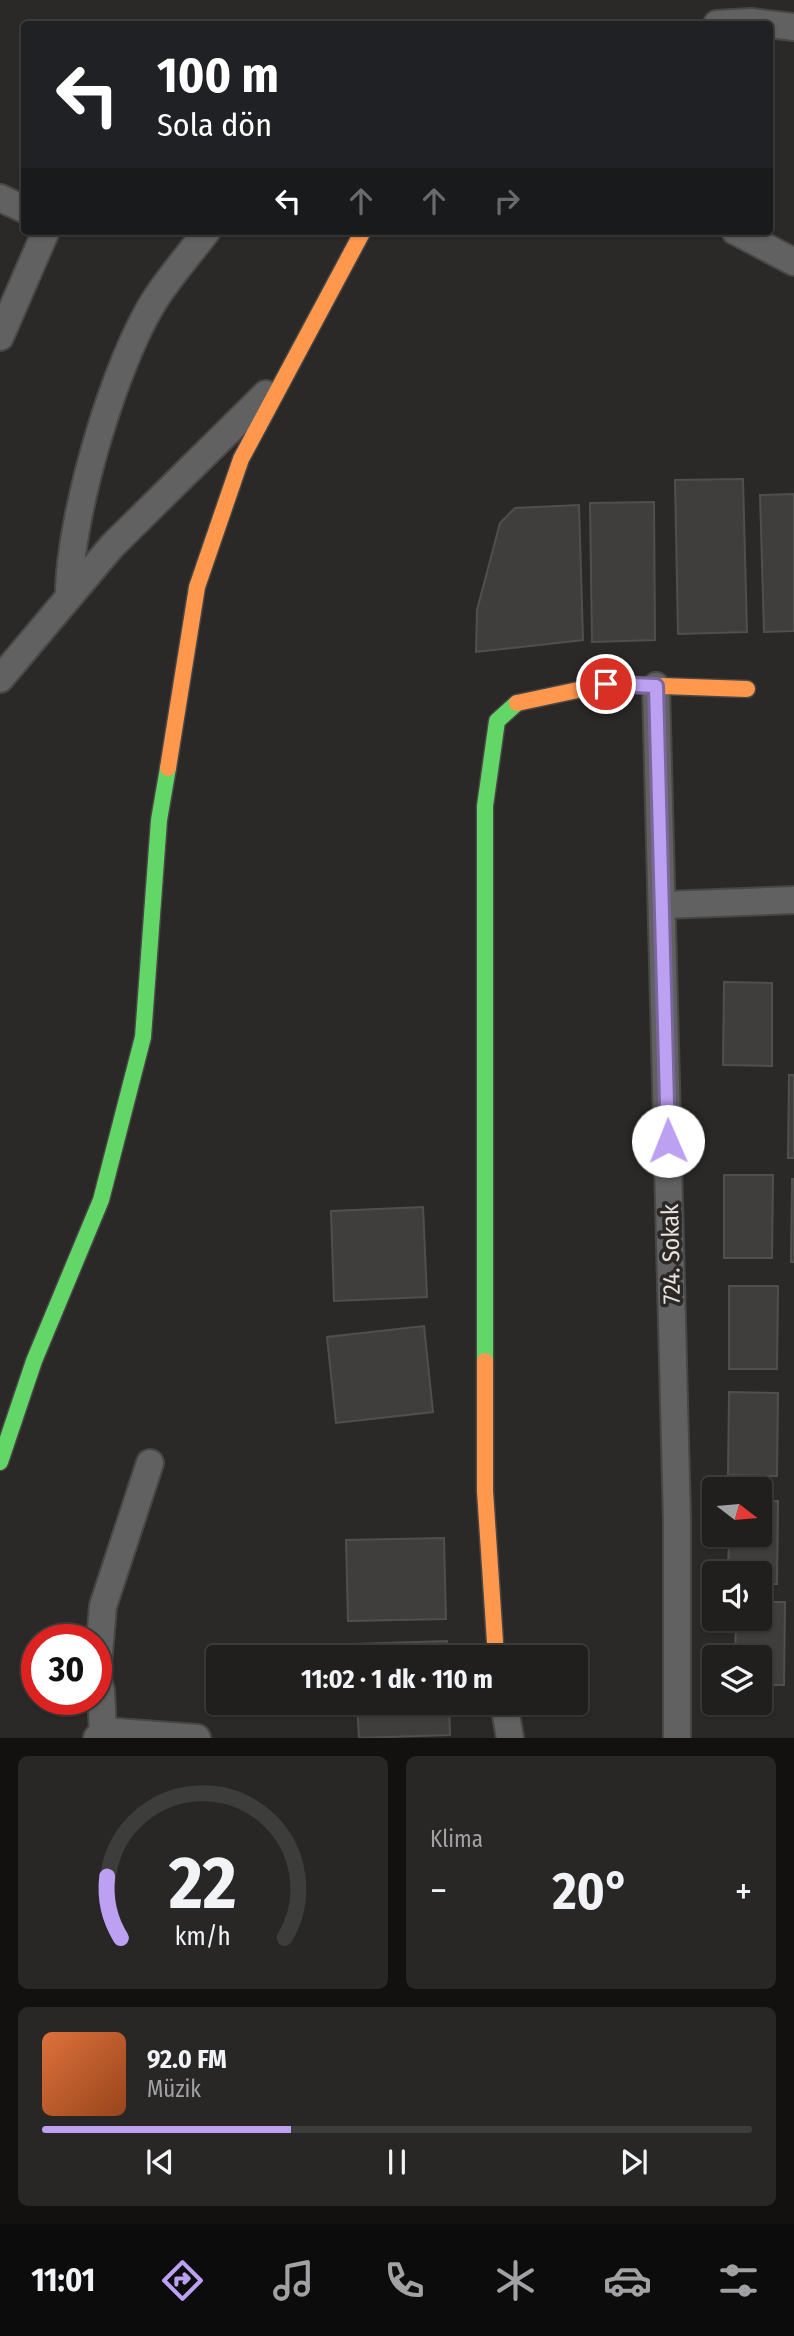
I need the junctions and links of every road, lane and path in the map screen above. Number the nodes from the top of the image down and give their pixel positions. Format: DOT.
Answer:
graph roads {
  1 [pos="773,25"];
  2 [pos="794,27"];
  3 [pos="0,198"];
  4 [pos="21,208"];
  5 [pos="44,235"];
  6 [pos="204,235"];
  7 [pos="361,235"];
  8 [pos="742,235"];
  9 [pos="794,262"];
  10 [pos="0,337"];
  11 [pos="284,376"];
  12 [pos="69,595"];
  13 [pos="0,679"];
  14 [pos="656,686"];
  15 [pos="747,689"];
  16 [pos="794,900"];
  17 [pos="663,905"];
  18 [pos="0,1462"];
  19 [pos="150,1463"];
  20 [pos="495,1645"];
  21 [pos="506,1715"];
  22 [pos="100,1734"];
  23 [pos="197,1738"];
  24 [pos="510,1738"];
  25 [pos="677,1738"];
  1 -- 2 [label="street"];
  3 -- 4 [label="street"];
  5 -- 10 [label="street"];
  6 -- 12 [label="street"];
  7 -- 11 [label="street"];
  8 -- 9 [label="street"];
  11 -- 12 [label="street"];
  11 -- 18 [label="street"];
  12 -- 13 [label="street"];
  14 -- 15 [label="street"];
  14 -- 17 [label="street, 724. Sokak"];
  14 -- 20 [label="street"];
  16 -- 17 [label="street"];
  17 -- 25 [label="street, 724. Sokak"];
  19 -- 22 [label="street"];
  21 -- 24 [label="street"];
  22 -- 23 [label="street"];
}
